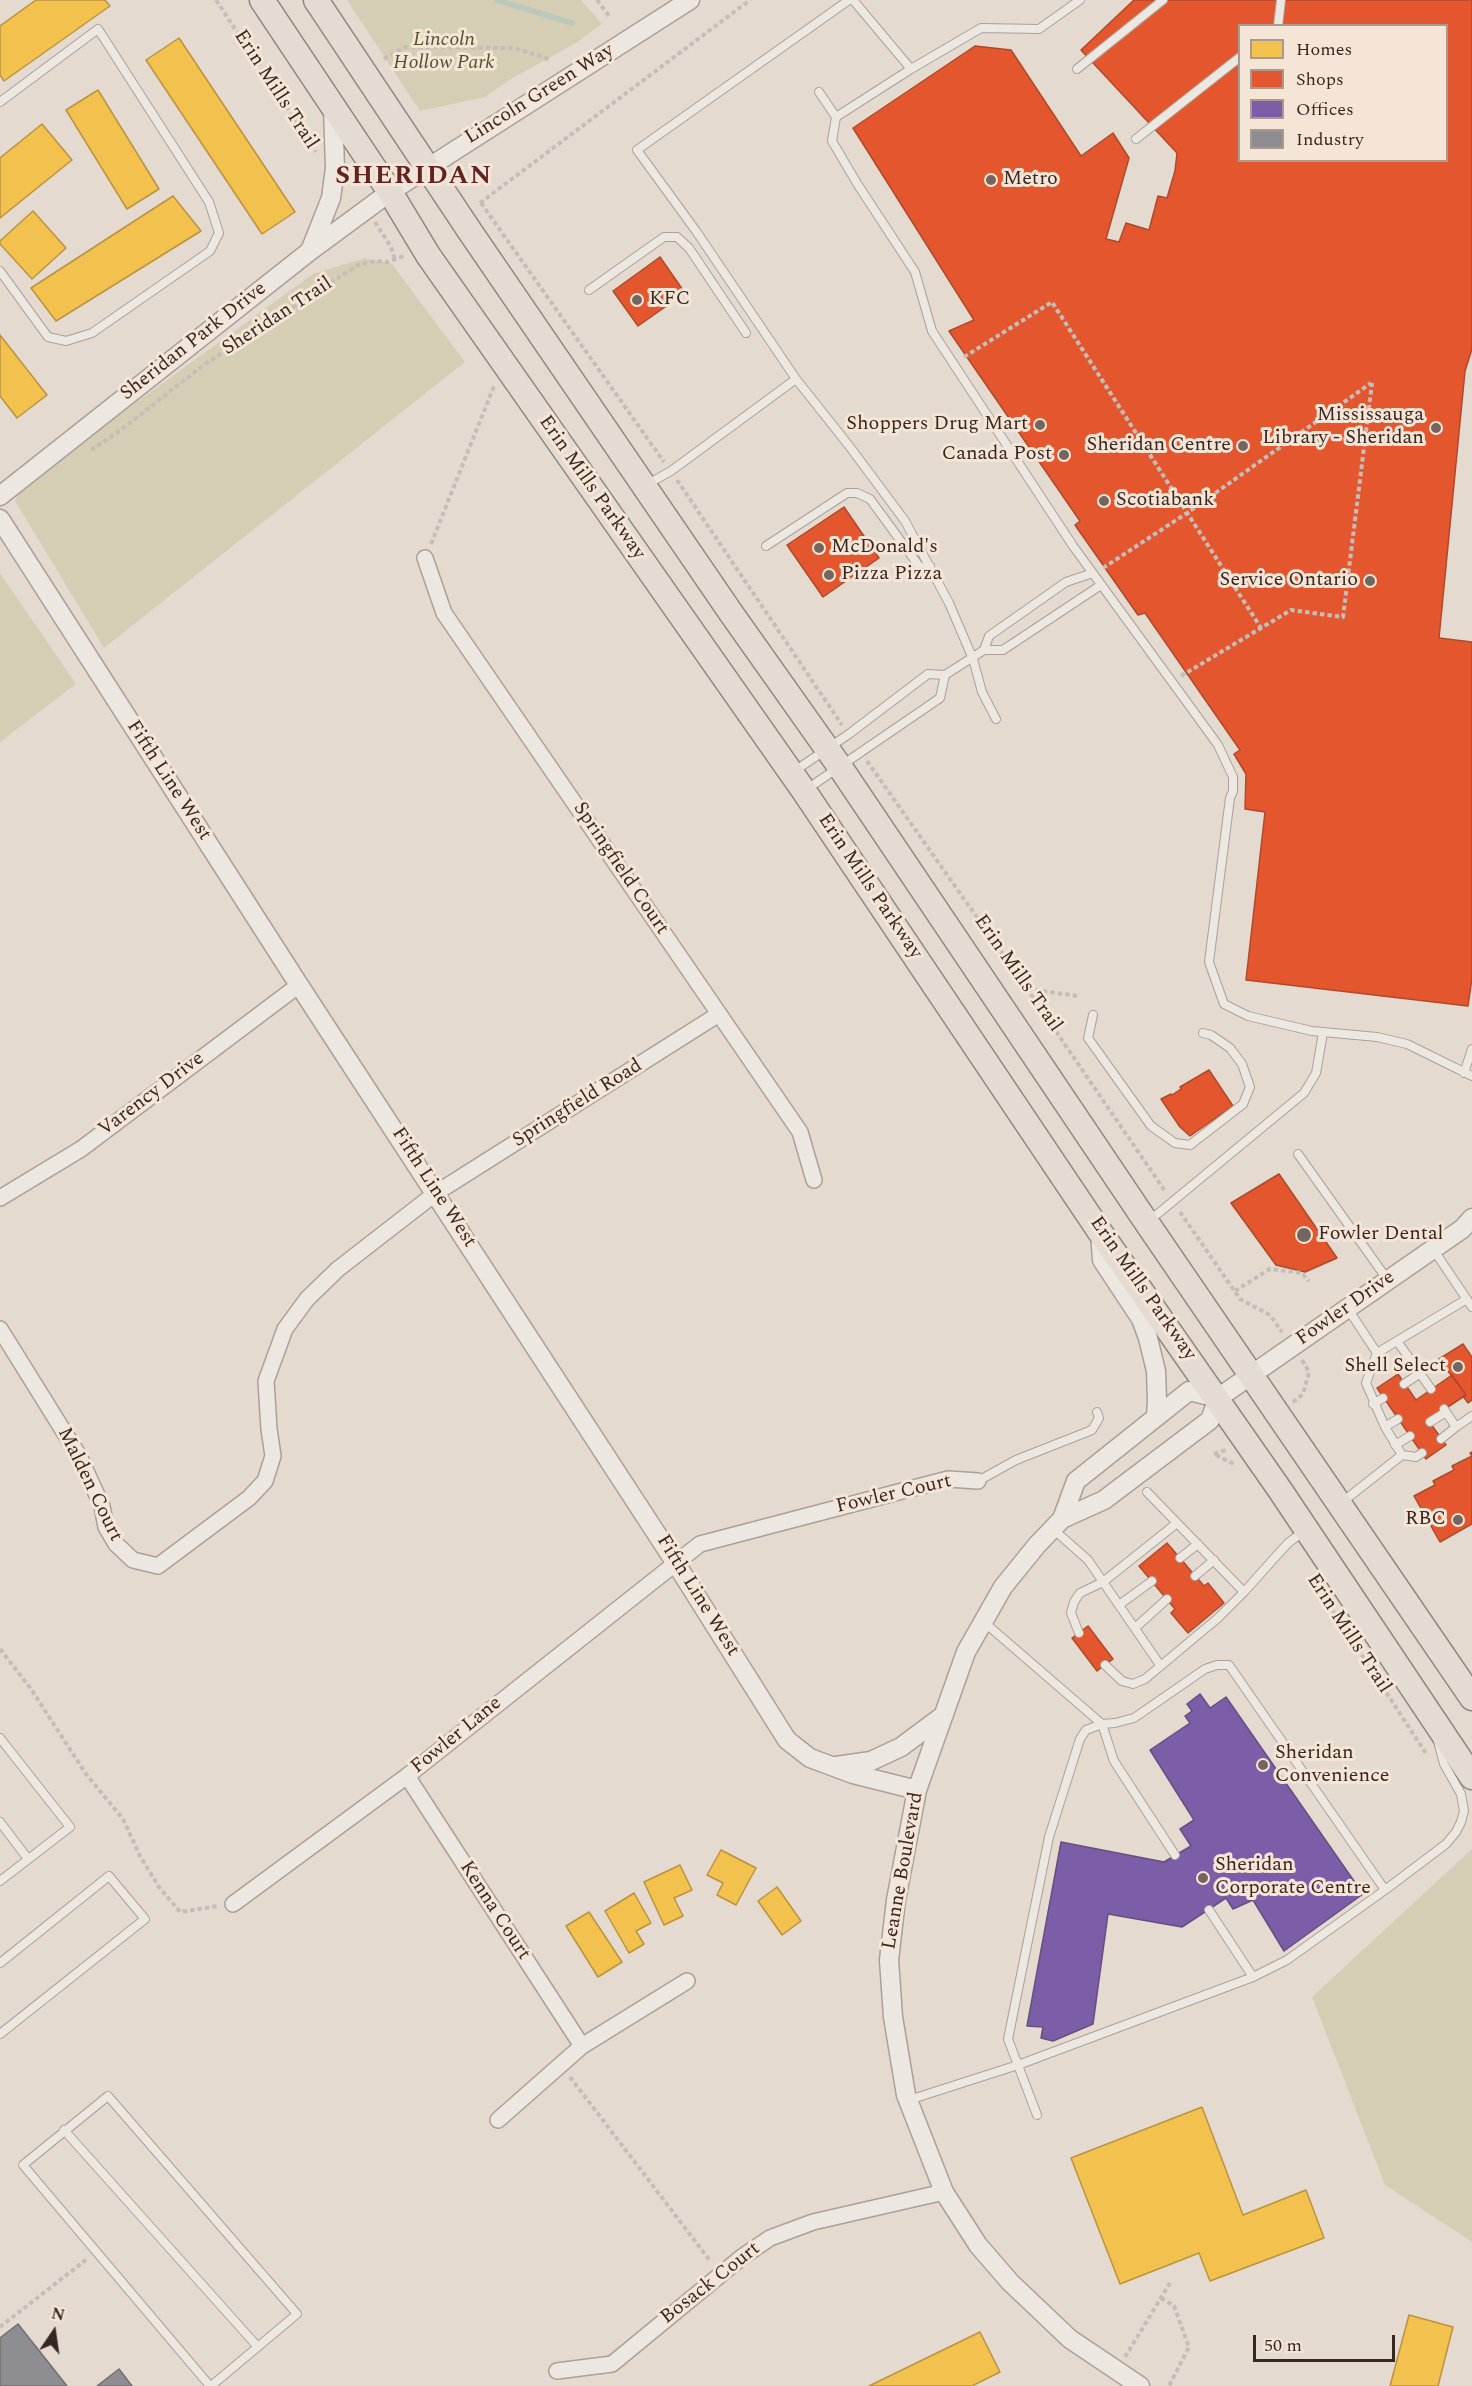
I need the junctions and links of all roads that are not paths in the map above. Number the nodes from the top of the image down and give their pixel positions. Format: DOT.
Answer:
graph roads {
  1 [pos="262,0"];
  2 [pos="316,0"];
  3 [pos="690,0"];
  4 [pos="851,0"];
  5 [pos="1080,0"];
  6 [pos="1163,0"];
  7 [pos="1281,0"];
  8 [pos="1278,24"];
  9 [pos="1238,58"];
  10 [pos="911,69"];
  11 [pos="1077,69"];
  12 [pos="819,92"];
  13 [pos="0,102"];
  14 [pos="333,108"];
  15 [pos="836,117"];
  16 [pos="1136,140"];
  17 [pos="428,166"];
  18 [pos="390,192"];
  19 [pos="310,251"];
  20 [pos="0,271"];
  21 [pos="589,290"];
  22 [pos="746,333"];
  23 [pos="796,379"];
  24 [pos="645,486"];
  25 [pos="0,496"];
  26 [pos="0,519"];
  27 [pos="766,546"];
  28 [pos="425,558"];
  29 [pos="930,566"];
  30 [pos="1093,573"];
  31 [pos="1101,585"];
  32 [pos="984,650"];
  33 [pos="973,658"];
  34 [pos="945,675"];
  35 [pos="996,719"];
  36 [pos="833,757"];
  37 [pos="798,782"];
  38 [pos="299,985"];
  39 [pos="719,1014"];
  40 [pos="1093,1015"];
  41 [pos="1203,1033"];
  42 [pos="1323,1033"];
  43 [pos="1472,1049"];
  44 [pos="1468,1075"];
  45 [pos="1298,1154"];
  46 [pos="814,1180"];
  47 [pos="436,1193"];
  48 [pos="0,1198"];
  49 [pos="1472,1218"];
  50 [pos="1147,1223"];
  51 [pos="1100,1232"];
  52 [pos="1433,1249"];
  53 [pos="1388,1280"];
  54 [pos="1470,1303"];
  55 [pos="1347,1308"];
  56 [pos="0,1329"];
  57 [pos="1397,1341"];
  58 [pos="1377,1353"];
  59 [pos="1252,1374"];
  60 [pos="1419,1374"];
  61 [pos="1404,1384"];
  62 [pos="1431,1389"];
  63 [pos="1218,1398"];
  64 [pos="1383,1398"];
  65 [pos="1373,1404"];
  66 [pos="1097,1412"];
  67 [pos="1472,1416"];
  68 [pos="1156,1417"];
  69 [pos="1398,1419"];
  70 [pos="1430,1422"];
  71 [pos="1385,1427"];
  72 [pos="1456,1427"];
  73 [pos="1410,1436"];
  74 [pos="1441,1439"];
  75 [pos="1395,1444"];
  76 [pos="1422,1453"];
  77 [pos="1402,1455"];
  78 [pos="978,1481"];
  79 [pos="1148,1492"];
  80 [pos="1340,1504"];
  81 [pos="1177,1523"];
  82 [pos="1058,1524"];
  83 [pos="1306,1529"];
  84 [pos="1198,1544"];
  85 [pos="1180,1558"];
  86 [pos="1214,1560"];
  87 [pos="675,1562"];
  88 [pos="1195,1576"];
  89 [pos="1152,1581"];
  90 [pos="1102,1582"];
  91 [pos="1244,1592"];
  92 [pos="1167,1599"];
  93 [pos="1119,1605"];
  94 [pos="983,1622"];
  95 [pos="1135,1628"];
  96 [pos="1079,1633"];
  97 [pos="1106,1665"];
  98 [pos="1160,1665"];
  99 [pos="1472,1698"];
  100 [pos="945,1714"];
  101 [pos="1430,1714"];
  102 [pos="1102,1724"];
  103 [pos="0,1738"];
  104 [pos="834,1767"];
  105 [pos="407,1776"];
  106 [pos="1472,1777"];
  107 [pos="917,1790"];
  108 [pos="0,1822"];
  109 [pos="1175,1855"];
  110 [pos="28,1859"];
  111 [pos="0,1881"];
  112 [pos="1385,1890"];
  113 [pos="233,1904"];
  114 [pos="1209,1910"];
  115 [pos="0,1964"];
  116 [pos="1253,1977"];
  117 [pos="687,1981"];
  118 [pos="0,2034"];
  119 [pos="582,2046"];
  120 [pos="1018,2065"];
  121 [pos="909,2100"];
  122 [pos="1037,2115"];
  123 [pos="498,2120"];
  124 [pos="64,2130"];
  125 [pos="944,2192"];
  126 [pos="257,2346"];
  127 [pos="557,2371"];
  128 [pos="211,2386"];
  129 [pos="1140,2386"];
  1 -- 14 [label="main road, Erin Mills Parkway"];
  2 -- 17 [label="main road, Erin Mills Parkway"];
  3 -- 17 [label="street, Lincoln Green Way"];
  4 -- 10 [label="lane"];
  4 -- 23 [label="lane"];
  5 -- 10 [label="lane"];
  6 -- 11 [label="lane"];
  7 -- 8 [label="lane"];
  9 -- 16 [label="lane"];
  10 -- 15 [label="lane"];
  12 -- 15 [label="lane"];
  13 -- 20 [label="lane"];
  14 -- 18 [label="main road, Erin Mills Parkway"];
  14 -- 19 [label="street"];
  15 -- 30 [label="lane"];
  17 -- 18 [label="street, Lincoln Green Way"];
  17 -- 24 [label="main road, Erin Mills Parkway"];
  18 -- 19 [label="street, Sheridan Park Drive"];
  18 -- 37 [label="main road, Erin Mills Parkway"];
  19 -- 25 [label="street, Sheridan Park Drive"];
  21 -- 22 [label="lane"];
  23 -- 24 [label="lane"];
  23 -- 29 [label="lane"];
  24 -- 36 [label="main road, Erin Mills Parkway"];
  26 -- 38 [label="street, Fifth Line West"];
  27 -- 29 [label="lane"];
  28 -- 39 [label="street, Springfield Court"];
  29 -- 33 [label="lane"];
  30 -- 31 [label="lane"];
  30 -- 32 [label="lane"];
  31 -- 32 [label="lane"];
  31 -- 42 [label="lane"];
  32 -- 33 [label="lane"];
  33 -- 34 [label="lane"];
  33 -- 35 [label="lane"];
  34 -- 36 [label="lane"];
  34 -- 36 [label="lane"];
  36 -- 37 [label="lane"];
  36 -- 37 [label="lane"];
  36 -- 50 [label="main road, Erin Mills Parkway"];
  37 -- 51 [label="main road, Erin Mills Parkway"];
  38 -- 47 [label="street, Fifth Line West"];
  38 -- 48 [label="street, Varency Drive"];
  39 -- 46 [label="street, Springfield Court"];
  39 -- 47 [label="street, Springfield Road"];
  40 -- 41 [label="lane"];
  42 -- 44 [label="lane"];
  42 -- 50 [label="lane"];
  43 -- 44 [label="lane"];
  45 -- 53 [label="lane"];
  47 -- 56 [label="street, Malden Court"];
  47 -- 87 [label="street, Fifth Line West"];
  49 -- 52 [label="street, Fowler Drive"];
  50 -- 59 [label="main road, Erin Mills Parkway"];
  51 -- 63 [label="main road, Erin Mills Parkway"];
  51 -- 68 [label="street"];
  52 -- 53 [label="street, Fowler Drive"];
  52 -- 54 [label="lane"];
  53 -- 55 [label="street, Fowler Drive"];
  54 -- 57 [label="lane"];
  55 -- 58 [label="lane"];
  55 -- 59 [label="street, Fowler Drive"];
  57 -- 58 [label="lane"];
  57 -- 60 [label="lane"];
  58 -- 65 [label="lane"];
  59 -- 63 [label="street, Fowler Drive"];
  59 -- 80 [label="main road, Erin Mills Parkway"];
  60 -- 61 [label="lane"];
  60 -- 62 [label="lane"];
  63 -- 68 [label="street, Leanne Boulevard"];
  63 -- 82 [label="street, Leanne Boulevard"];
  63 -- 83 [label="main road, Erin Mills Parkway"];
  64 -- 65 [label="lane"];
  65 -- 71 [label="lane"];
  66 -- 78 [label="lane, Fowler Court"];
  67 -- 72 [label="lane"];
  68 -- 82 [label="street, Leanne Boulevard"];
  69 -- 71 [label="lane"];
  70 -- 72 [label="lane"];
  71 -- 75 [label="lane"];
  72 -- 74 [label="lane"];
  73 -- 75 [label="lane"];
  75 -- 77 [label="lane"];
  76 -- 77 [label="lane"];
  77 -- 80 [label="lane"];
  78 -- 87 [label="street, Fowler Court"];
  79 -- 81 [label="lane"];
  80 -- 99 [label="main road, Erin Mills Parkway"];
  81 -- 84 [label="lane"];
  81 -- 90 [label="lane"];
  82 -- 90 [label="lane"];
  82 -- 94 [label="street, Leanne Boulevard"];
  83 -- 91 [label="lane"];
  83 -- 101 [label="main road, Erin Mills Parkway"];
  84 -- 85 [label="lane"];
  84 -- 86 [label="lane"];
  86 -- 88 [label="lane"];
  86 -- 91 [label="lane"];
  87 -- 104 [label="street, Fifth Line West"];
  87 -- 105 [label="street, Fowler Lane"];
  89 -- 93 [label="lane"];
  90 -- 93 [label="lane"];
  90 -- 96 [label="lane"];
  91 -- 98 [label="lane"];
  92 -- 95 [label="lane"];
  93 -- 95 [label="lane"];
  94 -- 100 [label="street, Leanne Boulevard"];
  94 -- 102 [label="lane"];
  95 -- 98 [label="lane"];
  97 -- 98 [label="lane"];
  100 -- 104 [label="street"];
  100 -- 107 [label="street, Leanne Boulevard"];
  101 -- 106 [label="main road, Erin Mills Parkway"];
  101 -- 112 [label="lane"];
  102 -- 109 [label="lane"];
  102 -- 112 [label="lane"];
  102 -- 120 [label="lane"];
  103 -- 110 [label="lane"];
  104 -- 107 [label="street, Fifth Line West"];
  105 -- 113 [label="street, Fowler Lane"];
  105 -- 119 [label="street, Kenna Court"];
  107 -- 121 [label="street, Leanne Boulevard"];
  108 -- 110 [label="lane"];
  110 -- 111 [label="lane"];
  112 -- 116 [label="lane"];
  114 -- 116 [label="lane"];
  115 -- 118 [label="lane"];
  116 -- 120 [label="lane"];
  117 -- 119 [label="street"];
  119 -- 123 [label="street"];
  120 -- 121 [label="lane"];
  120 -- 122 [label="lane"];
  121 -- 125 [label="street, Leanne Boulevard"];
  124 -- 126 [label="lane"];
  124 -- 126 [label="lane"];
  124 -- 128 [label="lane"];
  125 -- 127 [label="street, Bosack Court"];
  125 -- 129 [label="street, Leanne Boulevard"];
  126 -- 128 [label="lane"];
}
